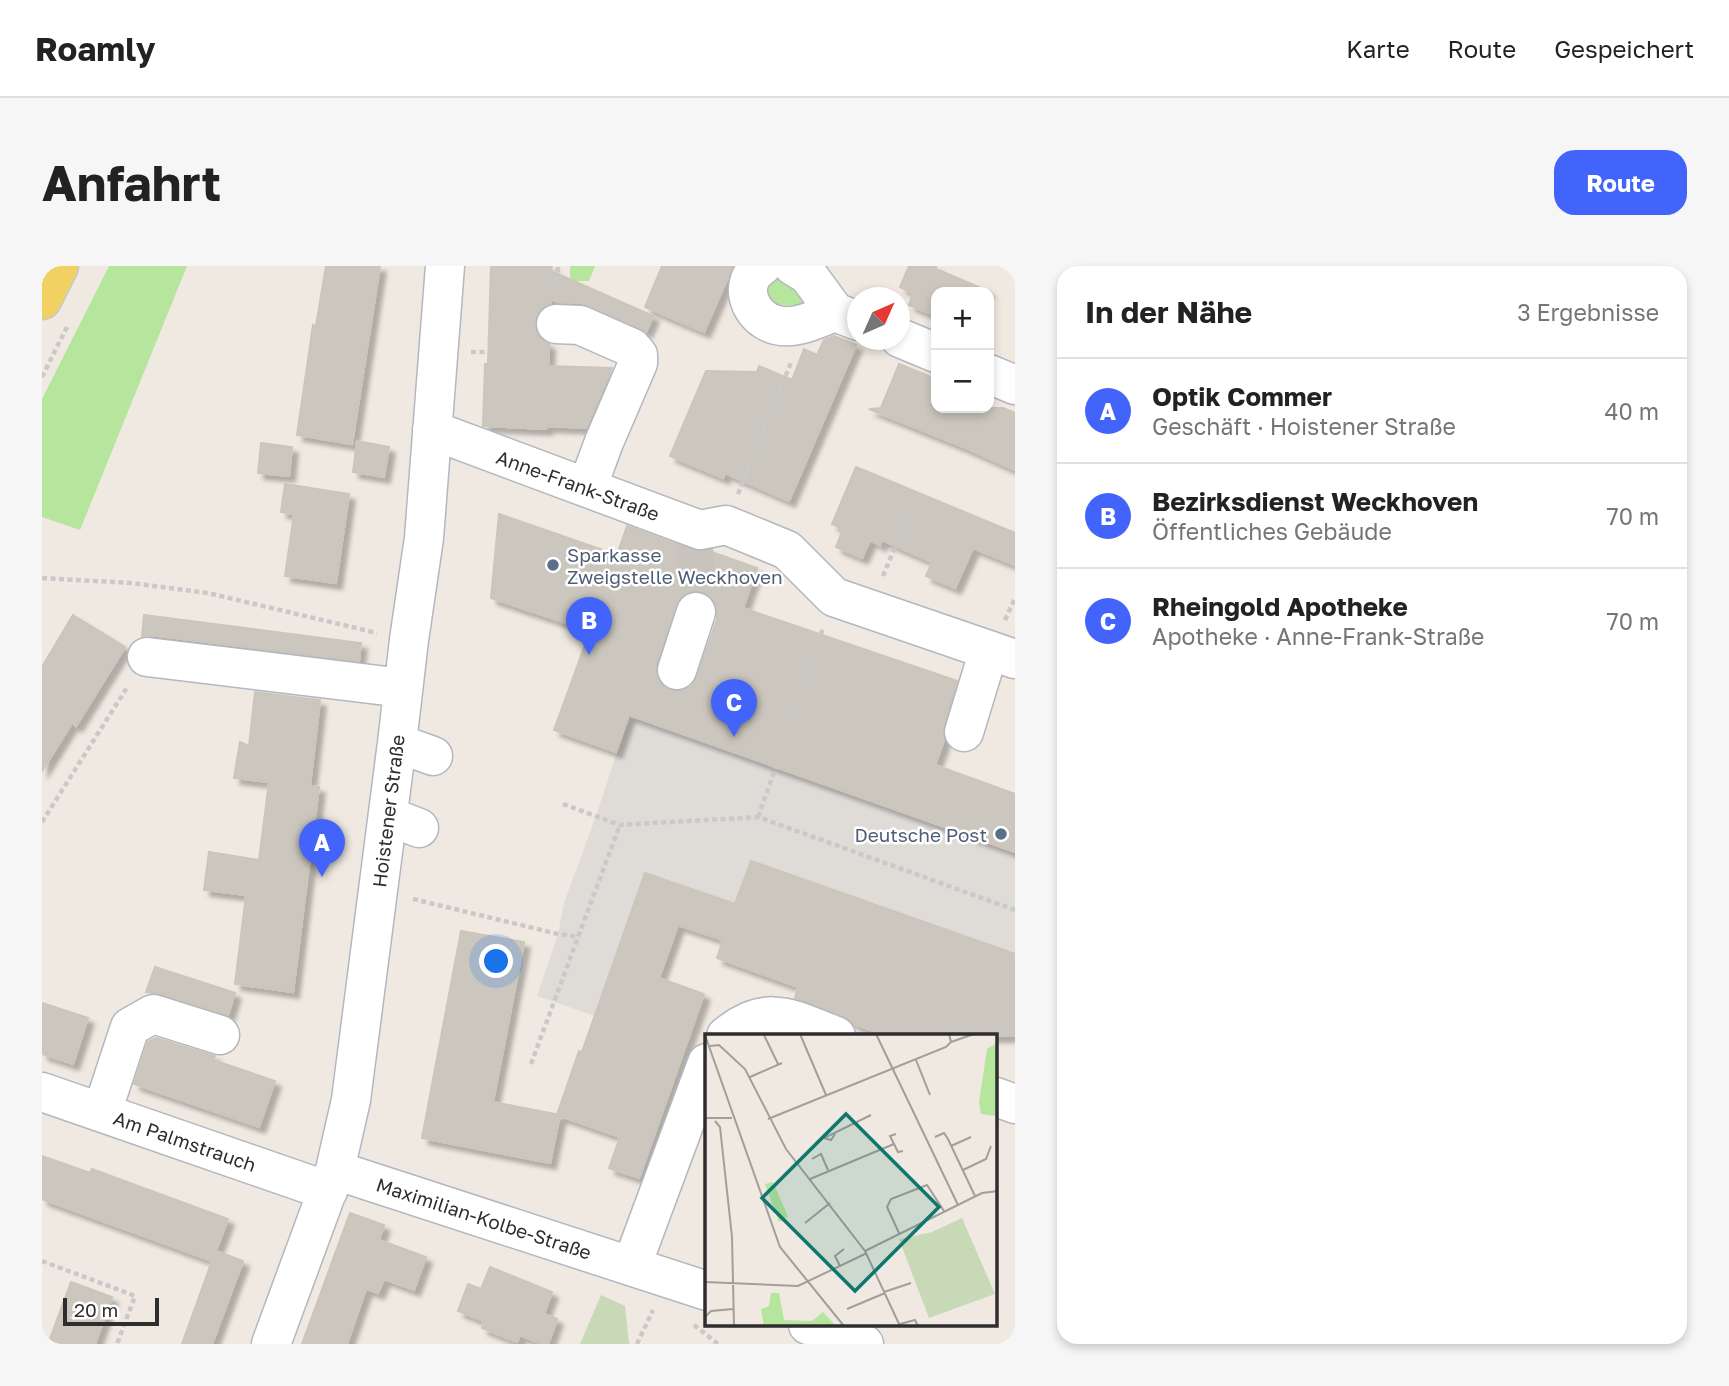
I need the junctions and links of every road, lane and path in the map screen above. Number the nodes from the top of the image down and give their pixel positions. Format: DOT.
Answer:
graph roads {
  1 [pos="59,266"];
  2 [pos="445,266"];
  3 [pos="762,266"];
  4 [pos="793,266"];
  5 [pos="42,300"];
  6 [pos="833,319"];
  7 [pos="556,324"];
  8 [pos="910,342"];
  9 [pos="931,351"];
  10 [pos="994,376"];
  11 [pos="1015,385"];
  12 [pos="432,430"];
  13 [pos="587,488"];
  14 [pos="911,511"];
  15 [pos="707,533"];
  16 [pos="42,578"];
  17 [pos="834,597"];
  18 [pos="870,609"];
  19 [pos="696,612"];
  20 [pos="409,640"];
  21 [pos="1002,654"];
  22 [pos="146,657"];
  23 [pos="677,670"];
  24 [pos="403,688"];
  25 [pos="794,715"];
  26 [pos="964,732"];
  27 [pos="397,743"];
  28 [pos="433,756"];
  29 [pos="776,767"];
  30 [pos="563,804"];
  31 [pos="758,817"];
  32 [pos="42,822"];
  33 [pos="620,825"];
  34 [pos="378,891"];
  35 [pos="1015,910"];
  36 [pos="578,937"];
  37 [pos="728,1034"];
  38 [pos="831,1034"];
  39 [pos="220,1035"];
  40 [pos="531,1064"];
  41 [pos="705,1068"];
  42 [pos="42,1093"];
  43 [pos="998,1098"];
  44 [pos="1015,1104"];
  45 [pos="102,1112"];
  46 [pos="332,1180"];
  47 [pos="42,1261"];
  48 [pos="632,1265"];
  49 [pos="705,1289"];
  50 [pos="653,1309"];
  51 [pos="811,1326"];
  52 [pos="117,1344"];
  53 [pos="271,1344"];
  54 [pos="637,1344"];
  55 [pos="864,1344"];
  1 -- 5 [label="main road"];
  2 -- 12 [label="street, Hoistener Straße"];
  3 -- 6 [label="street"];
  4 -- 6 [label="street"];
  6 -- 15 [label="path"];
  7 -- 13 [label="street"];
  8 -- 9 [label="street"];
  10 -- 11 [label="street"];
  12 -- 13 [label="street, Anne-Frank-Straße"];
  12 -- 20 [label="street, Hoistener Straße"];
  13 -- 15 [label="street, Anne-Frank-Straße"];
  14 -- 18 [label="path"];
  15 -- 17 [label="street, Anne-Frank-Straße"];
  16 -- 20 [label="path"];
  17 -- 18 [label="street, Anne-Frank-Straße"];
  17 -- 25 [label="path"];
  18 -- 21 [label="street, Anne-Frank-Straße"];
  19 -- 23 [label="street"];
  20 -- 24 [label="street, Hoistener Straße"];
  21 -- 26 [label="street"];
  22 -- 24 [label="street"];
  22 -- 32 [label="path"];
  24 -- 27 [label="street, Hoistener Straße"];
  27 -- 28 [label="street"];
  27 -- 34 [label="street, Hoistener Straße"];
  29 -- 31 [label="path"];
  30 -- 33 [label="path"];
  31 -- 33 [label="path"];
  31 -- 35 [label="path"];
  33 -- 36 [label="path"];
  34 -- 36 [label="path"];
  34 -- 46 [label="street, Hoistener Straße"];
  36 -- 40 [label="path"];
  37 -- 38 [label="street"];
  39 -- 45 [label="street"];
  41 -- 48 [label="street"];
  42 -- 45 [label="street, Am Palmstrauch"];
  43 -- 44 [label="street"];
  45 -- 46 [label="street, Am Palmstrauch"];
  46 -- 48 [label="street, Maximilian-Kolbe-Straße"];
  46 -- 53 [label="street, Hoistener Straße"];
  47 -- 52 [label="path"];
  48 -- 49 [label="street, Maximilian-Kolbe-Straße"];
  50 -- 54 [label="path"];
  51 -- 55 [label="street"];
}
